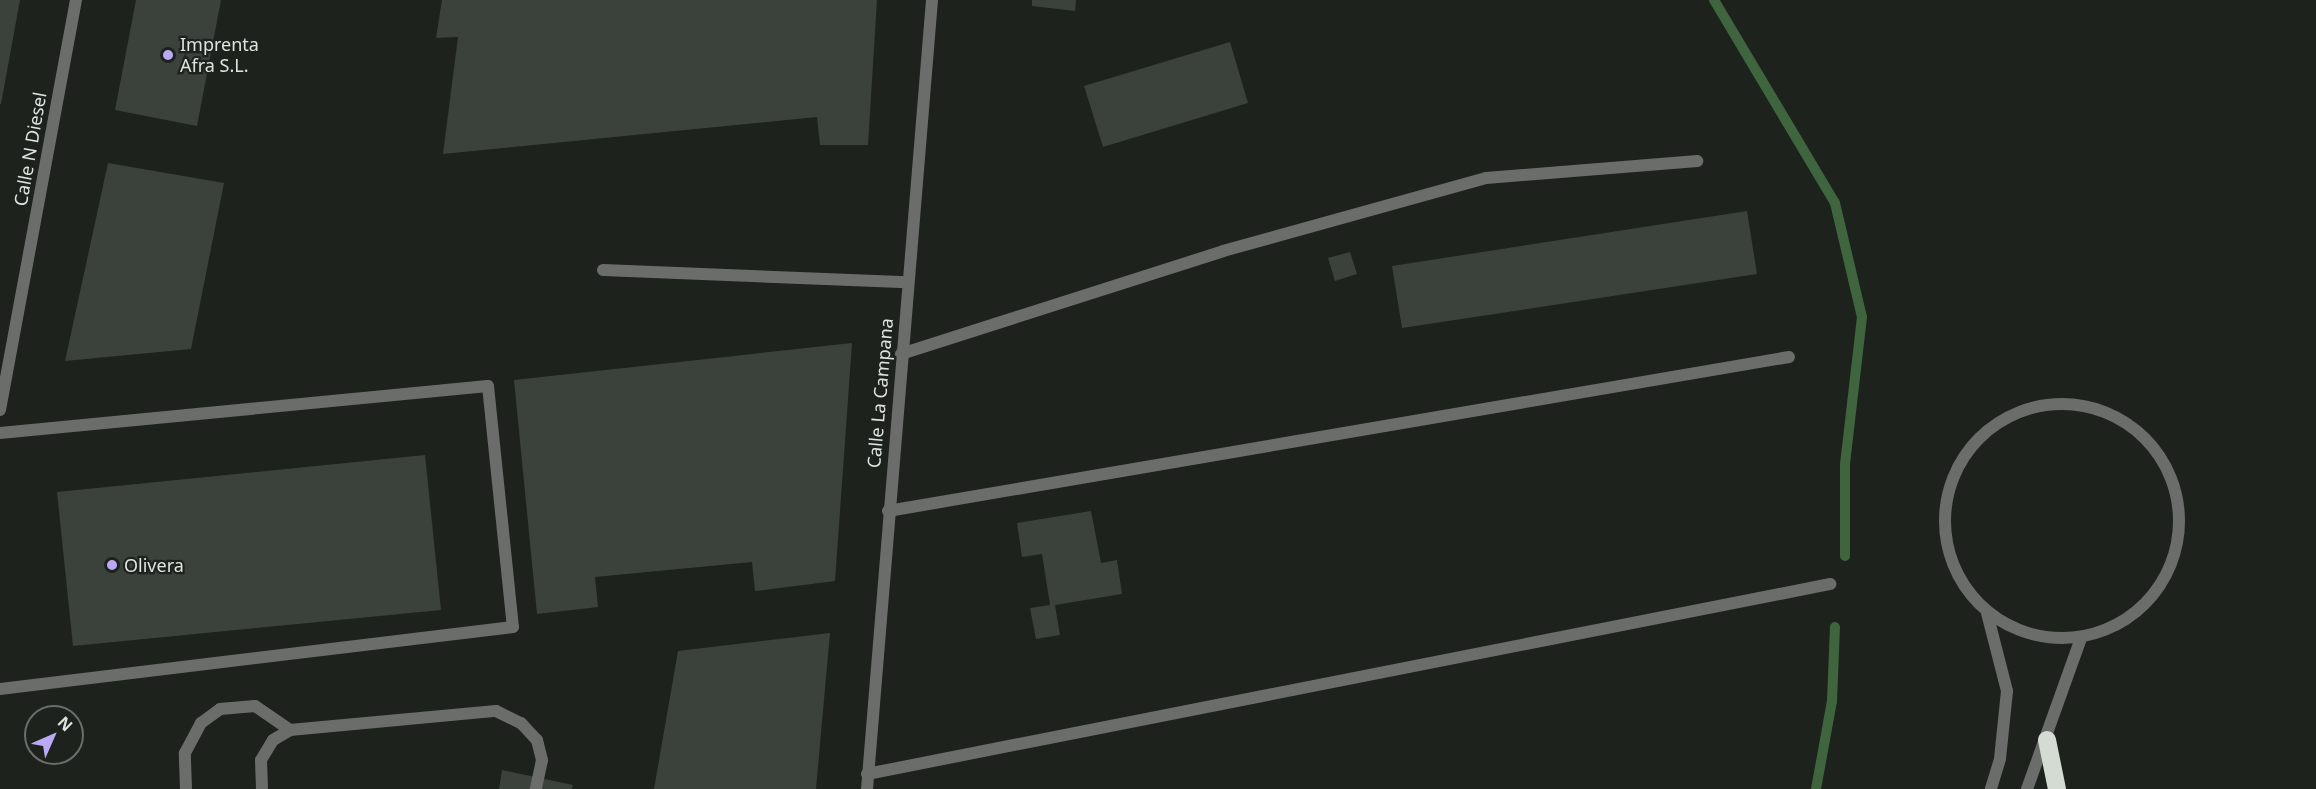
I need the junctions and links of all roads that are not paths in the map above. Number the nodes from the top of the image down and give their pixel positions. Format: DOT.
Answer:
graph roads {
  1 [pos="76,0"];
  2 [pos="932,0"];
  3 [pos="1697,161"];
  4 [pos="603,270"];
  5 [pos="907,282"];
  6 [pos="901,354"];
  7 [pos="1789,357"];
  8 [pos="0,410"];
  9 [pos="0,433"];
  10 [pos="888,511"];
  11 [pos="1830,584"];
  12 [pos="1987,613"];
  13 [pos="2081,638"];
  14 [pos="0,689"];
  15 [pos="290,730"];
  16 [pos="2047,740"];
  17 [pos="867,774"];
  18 [pos="186,789"];
  19 [pos="262,789"];
  20 [pos="536,789"];
  21 [pos="867,789"];
  22 [pos="1991,789"];
  23 [pos="2027,789"];
  24 [pos="2057,789"];
  1 -- 8 [label="street, Calle N Diesel"];
  2 -- 5 [label="street, Calle La Campana"];
  3 -- 6 [label="street"];
  4 -- 5 [label="street"];
  5 -- 6 [label="street, Calle La Campana"];
  6 -- 10 [label="street, Calle La Campana"];
  7 -- 10 [label="street"];
  9 -- 14 [label="street"];
  10 -- 17 [label="street, Calle La Campana"];
  11 -- 17 [label="street"];
  12 -- 13 [label="street"];
  12 -- 13 [label="street"];
  12 -- 22 [label="street"];
  13 -- 16 [label="street"];
  15 -- 18 [label="street"];
  15 -- 19 [label="street"];
  15 -- 20 [label="street"];
  16 -- 23 [label="street"];
  16 -- 24 [label="highway"];
  17 -- 21 [label="street, Calle La Campana"];
}
